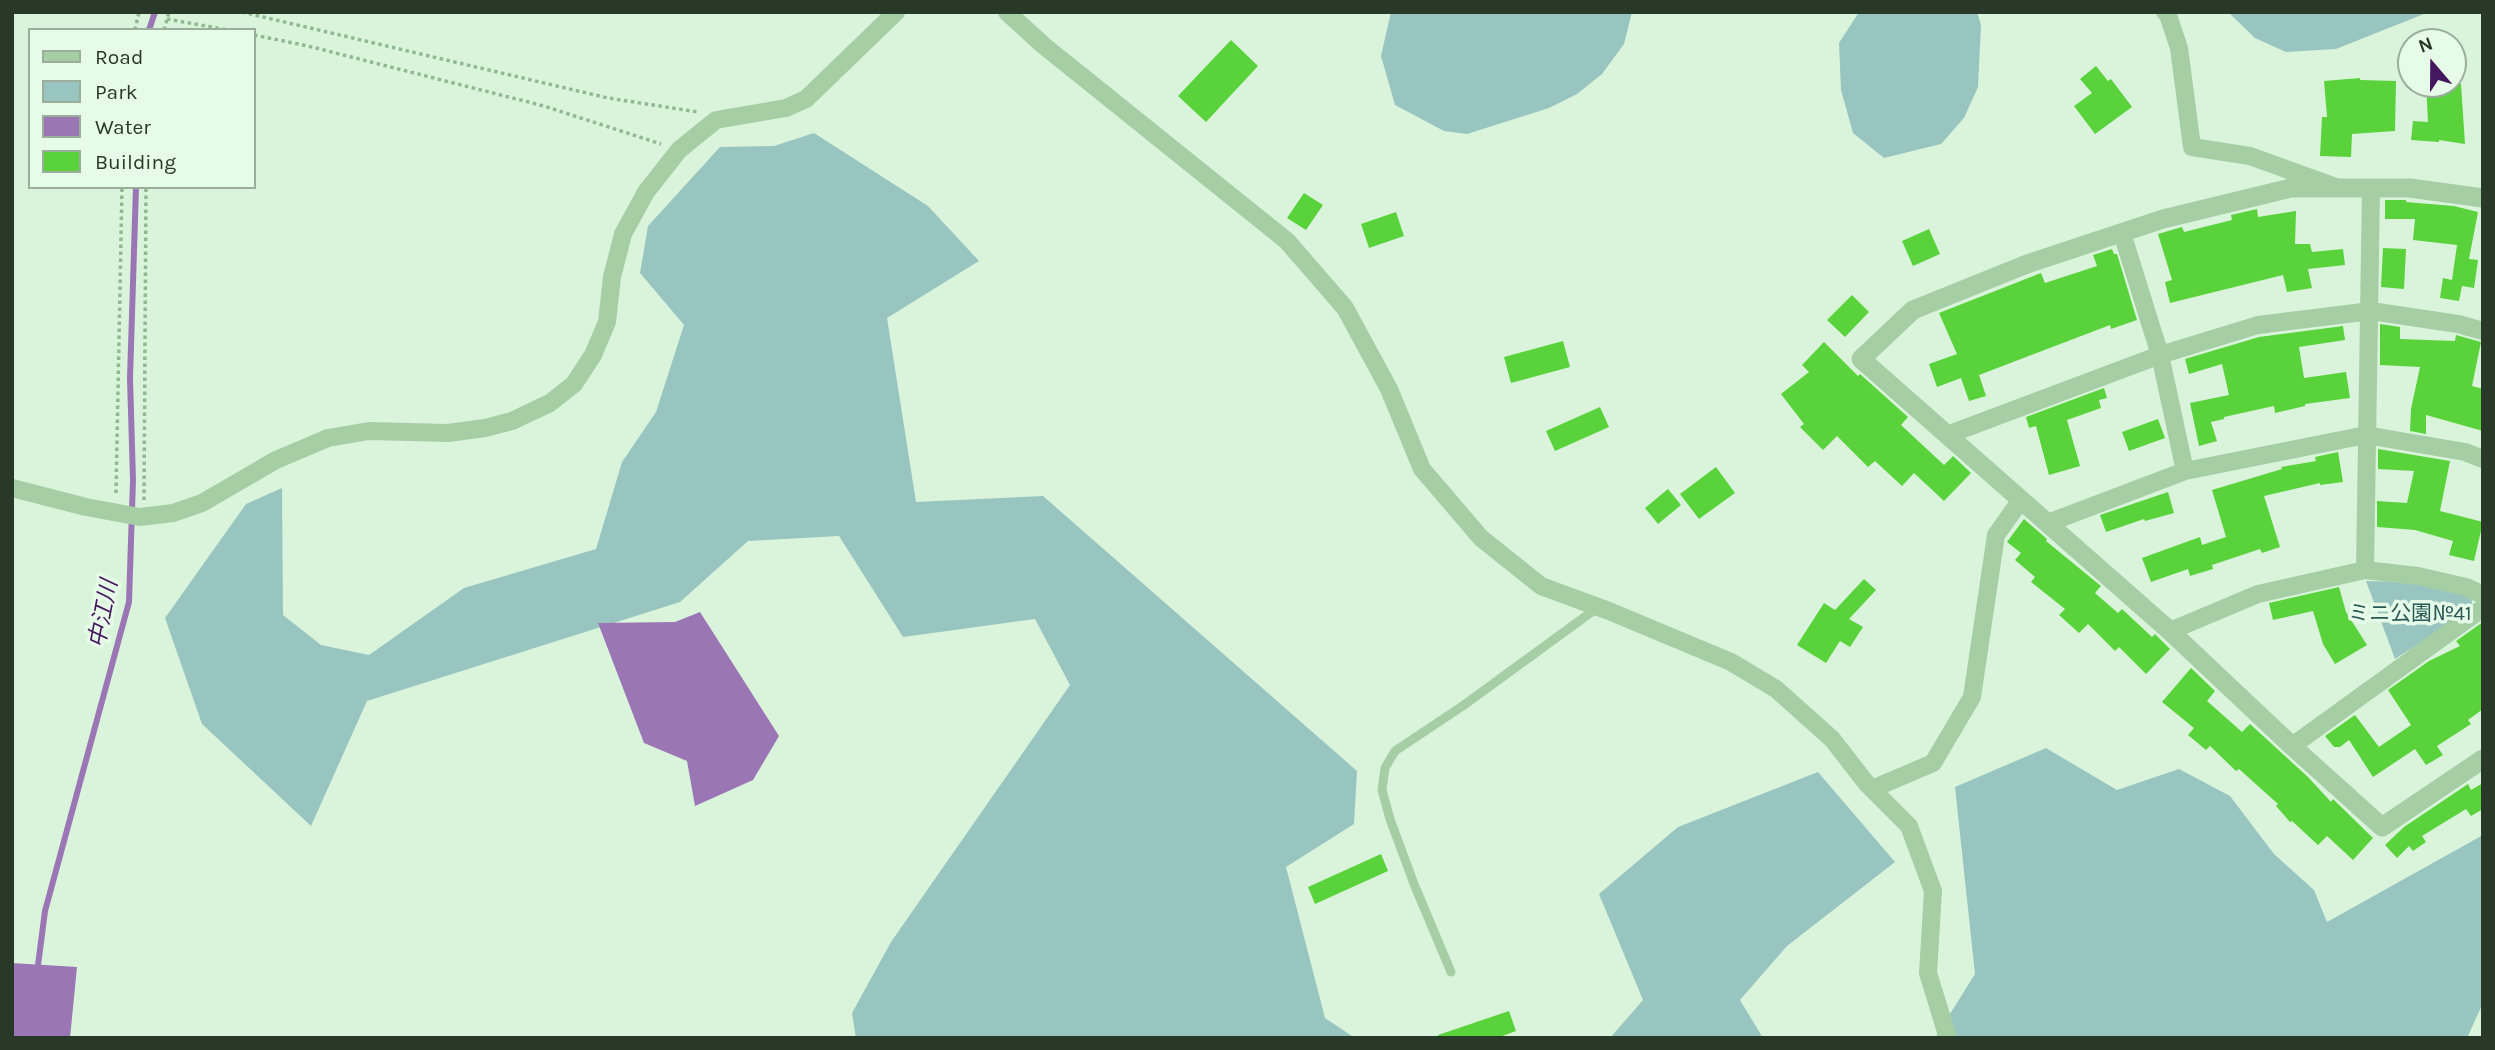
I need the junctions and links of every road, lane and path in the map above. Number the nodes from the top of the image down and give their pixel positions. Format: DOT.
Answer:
graph roads {
  1 [pos="169,12"];
  2 [pos="242,12"];
  3 [pos="896,12"];
  4 [pos="1007,12"];
  5 [pos="2165,12"];
  6 [pos="167,19"];
  7 [pos="165,28"];
  8 [pos="217,28"];
  9 [pos="256,35"];
  10 [pos="716,120"];
  11 [pos="679,150"];
  12 [pos="2339,188"];
  13 [pos="2371,188"];
  14 [pos="121,189"];
  15 [pos="146,189"];
  16 [pos="2483,198"];
  17 [pos="2122,233"];
  18 [pos="2371,311"];
  19 [pos="2483,331"];
  20 [pos="2160,355"];
  21 [pos="1947,435"];
  22 [pos="2366,435"];
  23 [pos="2483,460"];
  24 [pos="2185,471"];
  25 [pos="12,488"];
  26 [pos="2021,500"];
  27 [pos="131,515"];
  28 [pos="2048,523"];
  29 [pos="2365,570"];
  30 [pos="2483,595"];
  31 [pos="1598,607"];
  32 [pos="2483,608"];
  33 [pos="2170,631"];
  34 [pos="2292,746"];
  35 [pos="2483,759"];
  36 [pos="1872,789"];
  37 [pos="1451,972"];
  38 [pos="1948,1038"];
  1 -- 6 [label="path"];
  2 -- 10 [label="path"];
  3 -- 10 [label="street"];
  4 -- 31 [label="street"];
  5 -- 12 [label="street"];
  6 -- 7 [label="path"];
  6 -- 8 [label="path"];
  9 -- 11 [label="path"];
  10 -- 11 [label="street"];
  11 -- 27 [label="street"];
  12 -- 13 [label="street"];
  12 -- 17 [label="street"];
  13 -- 16 [label="street"];
  13 -- 18 [label="street"];
  14 -- 27 [label="path"];
  15 -- 27 [label="path"];
  17 -- 20 [label="street"];
  17 -- 21 [label="street"];
  18 -- 19 [label="street"];
  18 -- 20 [label="street"];
  18 -- 22 [label="street"];
  20 -- 21 [label="street"];
  20 -- 24 [label="street"];
  21 -- 26 [label="street"];
  22 -- 23 [label="street"];
  22 -- 24 [label="street"];
  22 -- 29 [label="street"];
  24 -- 28 [label="street"];
  25 -- 27 [label="street"];
  26 -- 28 [label="street"];
  26 -- 36 [label="street"];
  28 -- 33 [label="street"];
  29 -- 30 [label="street"];
  29 -- 33 [label="street"];
  31 -- 36 [label="street"];
  31 -- 37 [label="lane"];
  32 -- 34 [label="street"];
  33 -- 34 [label="street"];
  34 -- 35 [label="street"];
  36 -- 38 [label="street"];
}
